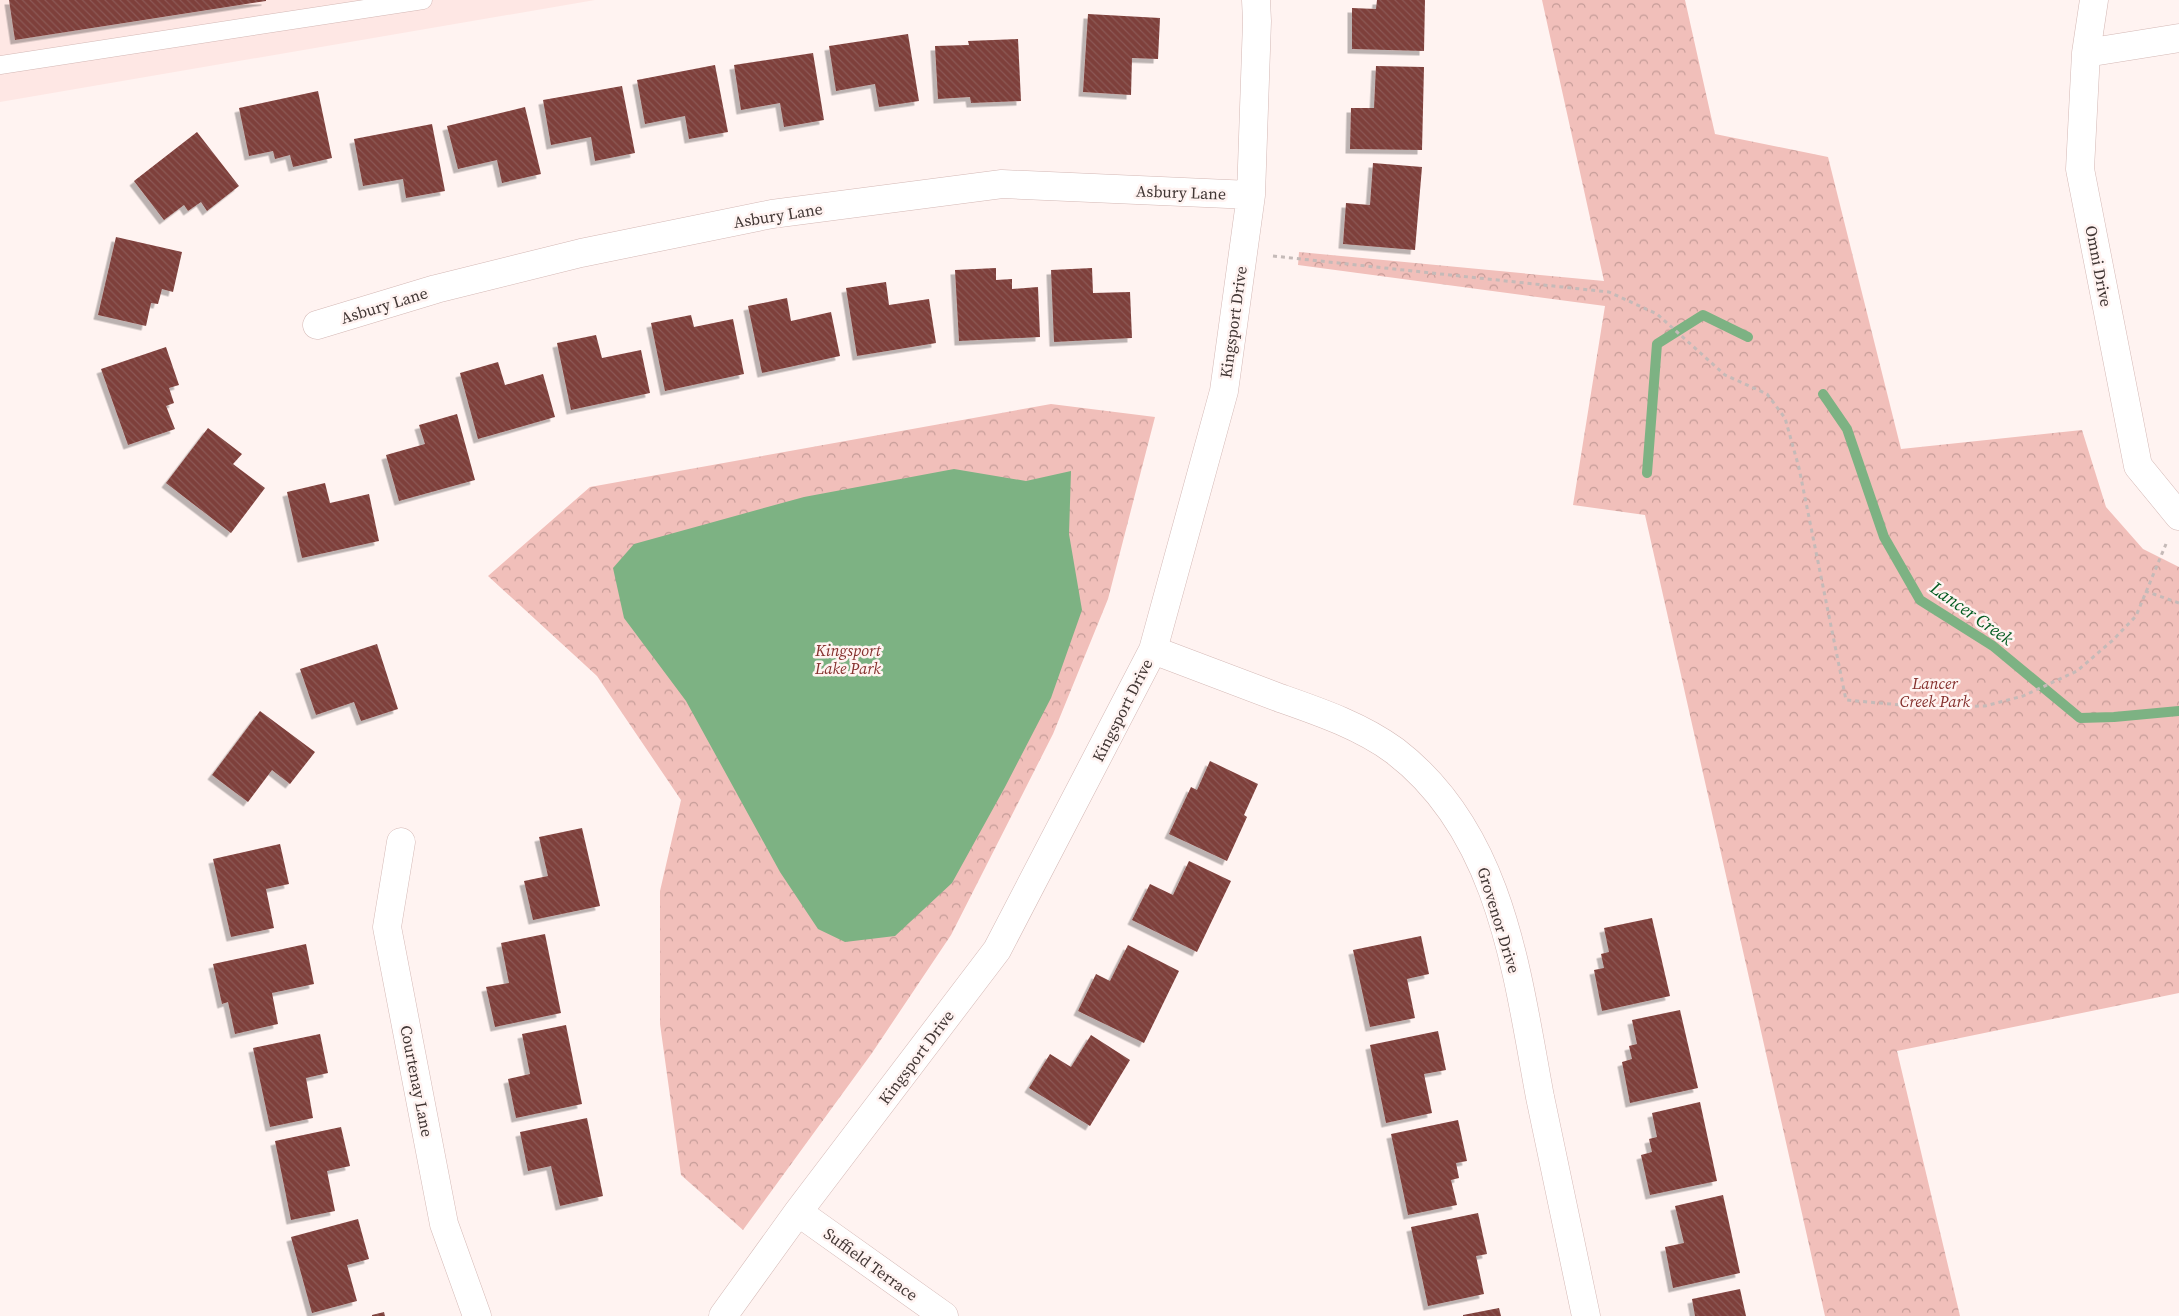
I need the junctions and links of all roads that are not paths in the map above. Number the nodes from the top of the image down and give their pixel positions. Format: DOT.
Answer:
graph roads {
  1 [pos="424,0"];
  2 [pos="1256,0"];
  3 [pos="2094,0"];
  4 [pos="2179,38"];
  5 [pos="2086,53"];
  6 [pos="0,65"];
  7 [pos="1250,195"];
  8 [pos="317,325"];
  9 [pos="2179,516"];
  10 [pos="1153,650"];
  11 [pos="401,842"];
  12 [pos="798,1212"];
  13 [pos="477,1316"];
  14 [pos="723,1316"];
  15 [pos="944,1316"];
  16 [pos="1586,1316"];
  1 -- 6 [label="lane"];
  2 -- 7 [label="street, Kingsport Drive"];
  3 -- 5 [label="street, Omni Drive"];
  4 -- 5 [label="street"];
  5 -- 9 [label="street, Omni Drive"];
  7 -- 8 [label="street, Asbury Lane"];
  7 -- 10 [label="street, Kingsport Drive"];
  10 -- 12 [label="street, Kingsport Drive"];
  10 -- 16 [label="street, Grovenor Drive"];
  11 -- 13 [label="street, Courtenay Lane"];
  12 -- 14 [label="street, Kingsport Drive"];
  12 -- 15 [label="street, Suffield Terrace"];
}
